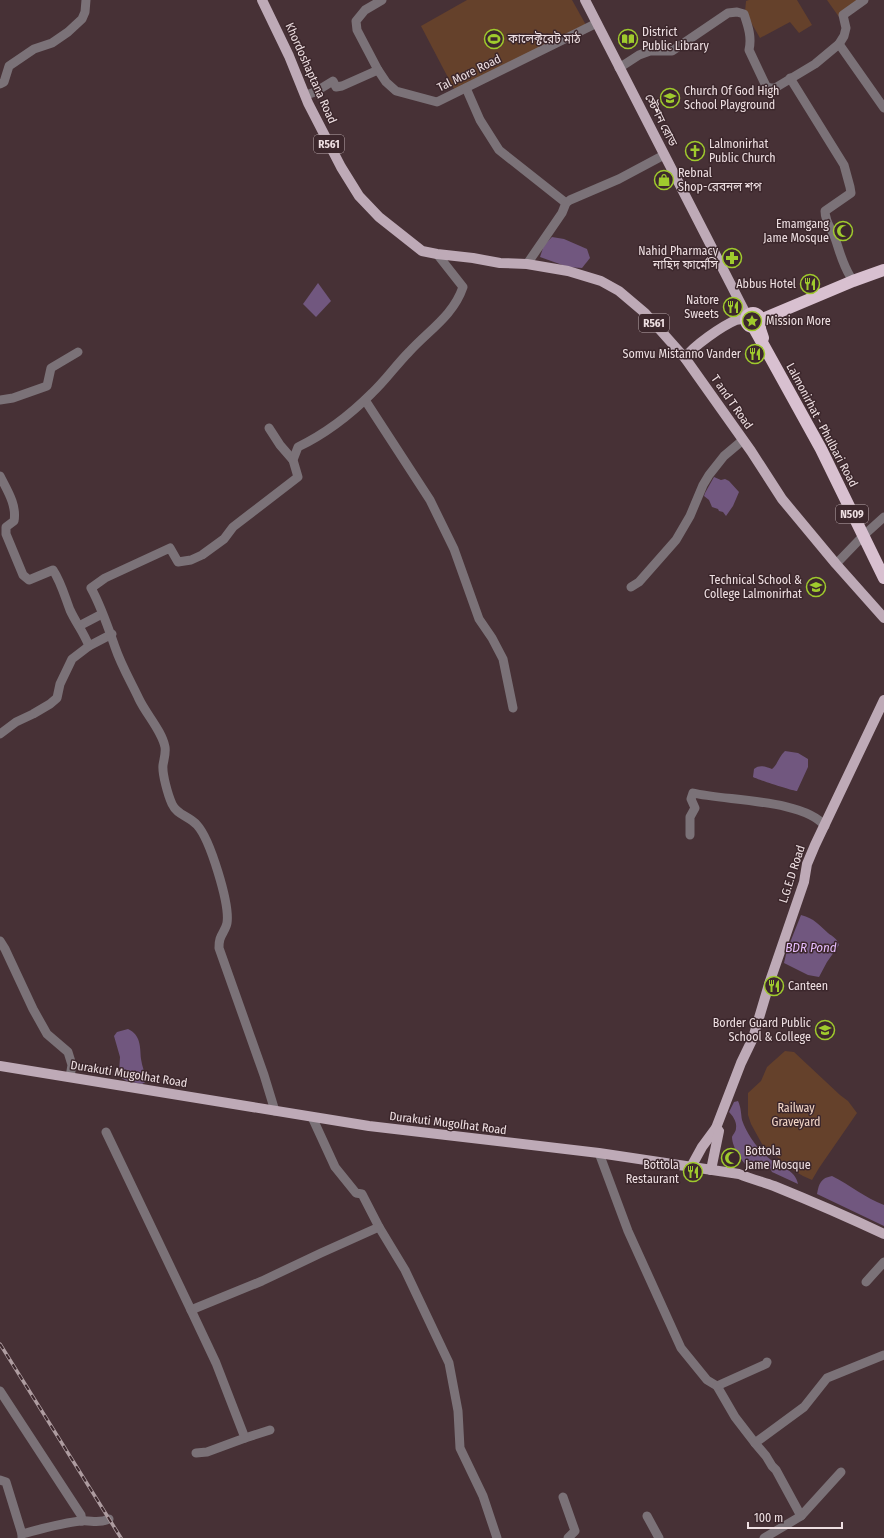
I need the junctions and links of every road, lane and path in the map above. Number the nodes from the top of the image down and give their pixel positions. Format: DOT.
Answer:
graph roads {
  1 [pos="86,0"];
  2 [pos="262,0"];
  3 [pos="382,0"];
  4 [pos="585,0"];
  5 [pos="864,0"];
  6 [pos="597,23"];
  7 [pos="839,44"];
  8 [pos="619,68"];
  9 [pos="378,70"];
  10 [pos="790,78"];
  11 [pos="0,84"];
  12 [pos="466,88"];
  13 [pos="306,95"];
  14 [pos="884,108"];
  15 [pos="664,155"];
  16 [pos="566,203"];
  17 [pos="437,254"];
  18 [pos="527,264"];
  19 [pos="884,265"];
  20 [pos="884,270"];
  21 [pos="850,276"];
  22 [pos="752,320"];
  23 [pos="78,352"];
  24 [pos="685,358"];
  25 [pos="0,400"];
  26 [pos="365,400"];
  27 [pos="269,428"];
  28 [pos="743,440"];
  29 [pos="293,460"];
  30 [pos="0,476"];
  31 [pos="884,517"];
  32 [pos="863,536"];
  33 [pos="836,564"];
  34 [pos="884,578"];
  35 [pos="631,587"];
  36 [pos="102,614"];
  37 [pos="884,618"];
  38 [pos="79,626"];
  39 [pos="112,634"];
  40 [pos="89,646"];
  41 [pos="884,700"];
  42 [pos="513,708"];
  43 [pos="0,734"];
  44 [pos="824,826"];
  45 [pos="690,835"];
  46 [pos="0,941"];
  47 [pos="0,1066"];
  48 [pos="70,1077"];
  49 [pos="275,1111"];
  50 [pos="312,1117"];
  51 [pos="716,1128"];
  52 [pos="106,1132"];
  53 [pos="599,1154"];
  54 [pos="692,1167"];
  55 [pos="711,1170"];
  56 [pos="379,1227"];
  57 [pos="884,1234"];
  58 [pos="884,1262"];
  59 [pos="866,1282"];
  60 [pos="191,1310"];
  61 [pos="884,1355"];
  62 [pos="767,1362"];
  63 [pos="717,1386"];
  64 [pos="0,1391"];
  65 [pos="270,1430"];
  66 [pos="244,1438"];
  67 [pos="755,1443"];
  68 [pos="196,1453"];
  69 [pos="841,1472"];
  70 [pos="0,1480"];
  71 [pos="563,1497"];
  72 [pos="648,1516"];
  73 [pos="801,1516"];
  74 [pos="109,1519"];
  75 [pos="82,1521"];
  76 [pos="22,1536"];
  77 [pos="497,1538"];
  78 [pos="568,1538"];
  79 [pos="659,1538"];
  80 [pos="764,1538"];
  1 -- 11 [label="street"];
  2 -- 13 [label="main road, Khordoshaptana Road / R561"];
  3 -- 9 [label="street, Tal More Road"];
  4 -- 6 [label="main road, স্টেশন রোড"];
  5 -- 7 [label="street"];
  6 -- 8 [label="main road, স্টেশন রোড"];
  6 -- 12 [label="street, Tal More Road"];
  7 -- 10 [label="street"];
  7 -- 14 [label="street"];
  8 -- 10 [label="street"];
  8 -- 15 [label="main road, স্টেশন রোড"];
  9 -- 12 [label="street, Tal More Road"];
  9 -- 13 [label="street"];
  10 -- 21 [label="street"];
  12 -- 16 [label="street"];
  13 -- 17 [label="main road, Khordoshaptana Road / R561"];
  15 -- 16 [label="street"];
  15 -- 22 [label="main road, স্টেশন রোড"];
  16 -- 18 [label="street"];
  17 -- 18 [label="main road, R561"];
  17 -- 26 [label="street"];
  18 -- 24 [label="main road, T and T Road / R561"];
  19 -- 21 [label="highway"];
  20 -- 22 [label="highway"];
  21 -- 22 [label="highway"];
  22 -- 24 [label="main road"];
  22 -- 32 [label="highway, Lalmonirhat - Phulbari Road / N509"];
  23 -- 25 [label="street"];
  24 -- 28 [label="main road, T and T Road"];
  26 -- 29 [label="street"];
  26 -- 42 [label="street"];
  27 -- 29 [label="street"];
  28 -- 33 [label="main road, T and T Road"];
  28 -- 35 [label="street"];
  29 -- 36 [label="street"];
  30 -- 38 [label="street"];
  31 -- 32 [label="street"];
  32 -- 33 [label="street"];
  32 -- 34 [label="highway, Lalmonirhat - Phulbari Road / N509"];
  33 -- 37 [label="main road, T and T Road"];
  36 -- 38 [label="street"];
  36 -- 39 [label="street"];
  38 -- 40 [label="street"];
  39 -- 40 [label="street"];
  39 -- 49 [label="street"];
  40 -- 43 [label="street"];
  41 -- 44 [label="main road, L.G.E.D Road"];
  44 -- 45 [label="street"];
  44 -- 51 [label="main road, L.G.E.D Road"];
  46 -- 48 [label="street"];
  47 -- 48 [label="main road, Durakuti Mugolhat Road"];
  48 -- 49 [label="main road, Durakuti Mugolhat Road"];
  49 -- 50 [label="main road, Durakuti Mugolhat Road"];
  50 -- 53 [label="main road, Durakuti Mugolhat Road"];
  50 -- 56 [label="street"];
  51 -- 54 [label="main road"];
  51 -- 55 [label="main road"];
  52 -- 60 [label="street"];
  53 -- 54 [label="main road, Durakuti Mugolhat Road"];
  53 -- 63 [label="street"];
  54 -- 55 [label="main road, Durakuti Mugolhat Road"];
  55 -- 57 [label="main road, Durakuti Mugolhat Road"];
  56 -- 60 [label="street"];
  56 -- 77 [label="street"];
  58 -- 59 [label="street"];
  60 -- 66 [label="street"];
  61 -- 67 [label="street"];
  62 -- 63 [label="street"];
  63 -- 67 [label="street"];
  64 -- 75 [label="street"];
  65 -- 66 [label="street"];
  66 -- 68 [label="street"];
  67 -- 73 [label="street"];
  69 -- 73 [label="street"];
  70 -- 76 [label="street"];
  71 -- 78 [label="street"];
  72 -- 79 [label="street"];
  73 -- 80 [label="street"];
  74 -- 75 [label="street"];
  75 -- 76 [label="street"];
}
